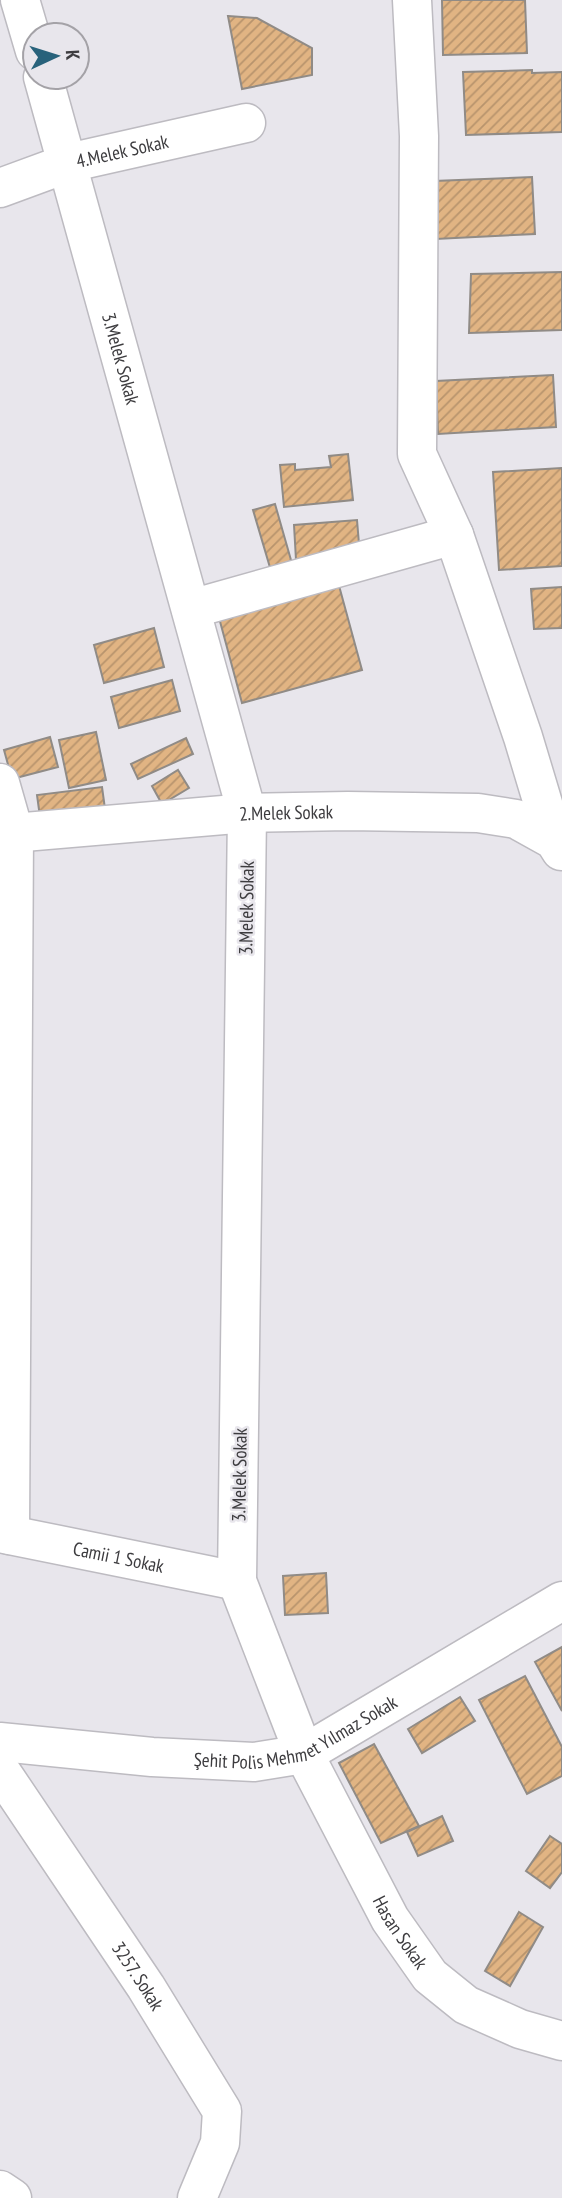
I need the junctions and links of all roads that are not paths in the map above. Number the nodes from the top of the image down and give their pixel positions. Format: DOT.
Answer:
graph roads {
  1 [pos="20,0"];
  2 [pos="412,0"];
  3 [pos="26,21"];
  4 [pos="47,91"];
  5 [pos="246,123"];
  6 [pos="68,163"];
  7 [pos="0,188"];
  8 [pos="454,535"];
  9 [pos="191,609"];
  10 [pos="0,783"];
  11 [pos="247,813"];
  12 [pos="7,833"];
  13 [pos="558,846"];
  14 [pos="5,1534"];
  15 [pos="237,1581"];
  16 [pos="562,1601"];
  17 [pos="0,1742"];
  18 [pos="304,1754"];
  19 [pos="0,1770"];
  20 [pos="562,2041"];
  21 [pos="0,2190"];
  22 [pos="12,2198"];
  23 [pos="197,2198"];
  1 -- 3 [label="street"];
  2 -- 8 [label="street"];
  4 -- 6 [label="street, 3.Melek Sokak"];
  5 -- 6 [label="street, 4.Melek Sokak"];
  6 -- 7 [label="street, 4.Melek Sokak"];
  6 -- 9 [label="street, 3.Melek Sokak"];
  8 -- 9 [label="street"];
  8 -- 13 [label="street"];
  9 -- 11 [label="street, 3.Melek Sokak"];
  10 -- 12 [label="street"];
  11 -- 12 [label="street, 2.Melek Sokak"];
  11 -- 13 [label="street, 2.Melek Sokak"];
  11 -- 15 [label="street, 3.Melek Sokak"];
  12 -- 14 [label="street"];
  14 -- 15 [label="street, Camii 1 Sokak"];
  15 -- 18 [label="street, 3.Melek Sokak"];
  16 -- 18 [label="street, Şehit Polis Mehmet Yılmaz Sokak"];
  17 -- 18 [label="street, Şehit Polis Mehmet Yılmaz Sokak"];
  18 -- 20 [label="street, Hasan Sokak"];
  19 -- 23 [label="street, 3257. Sokak"];
  21 -- 22 [label="street"];
}
